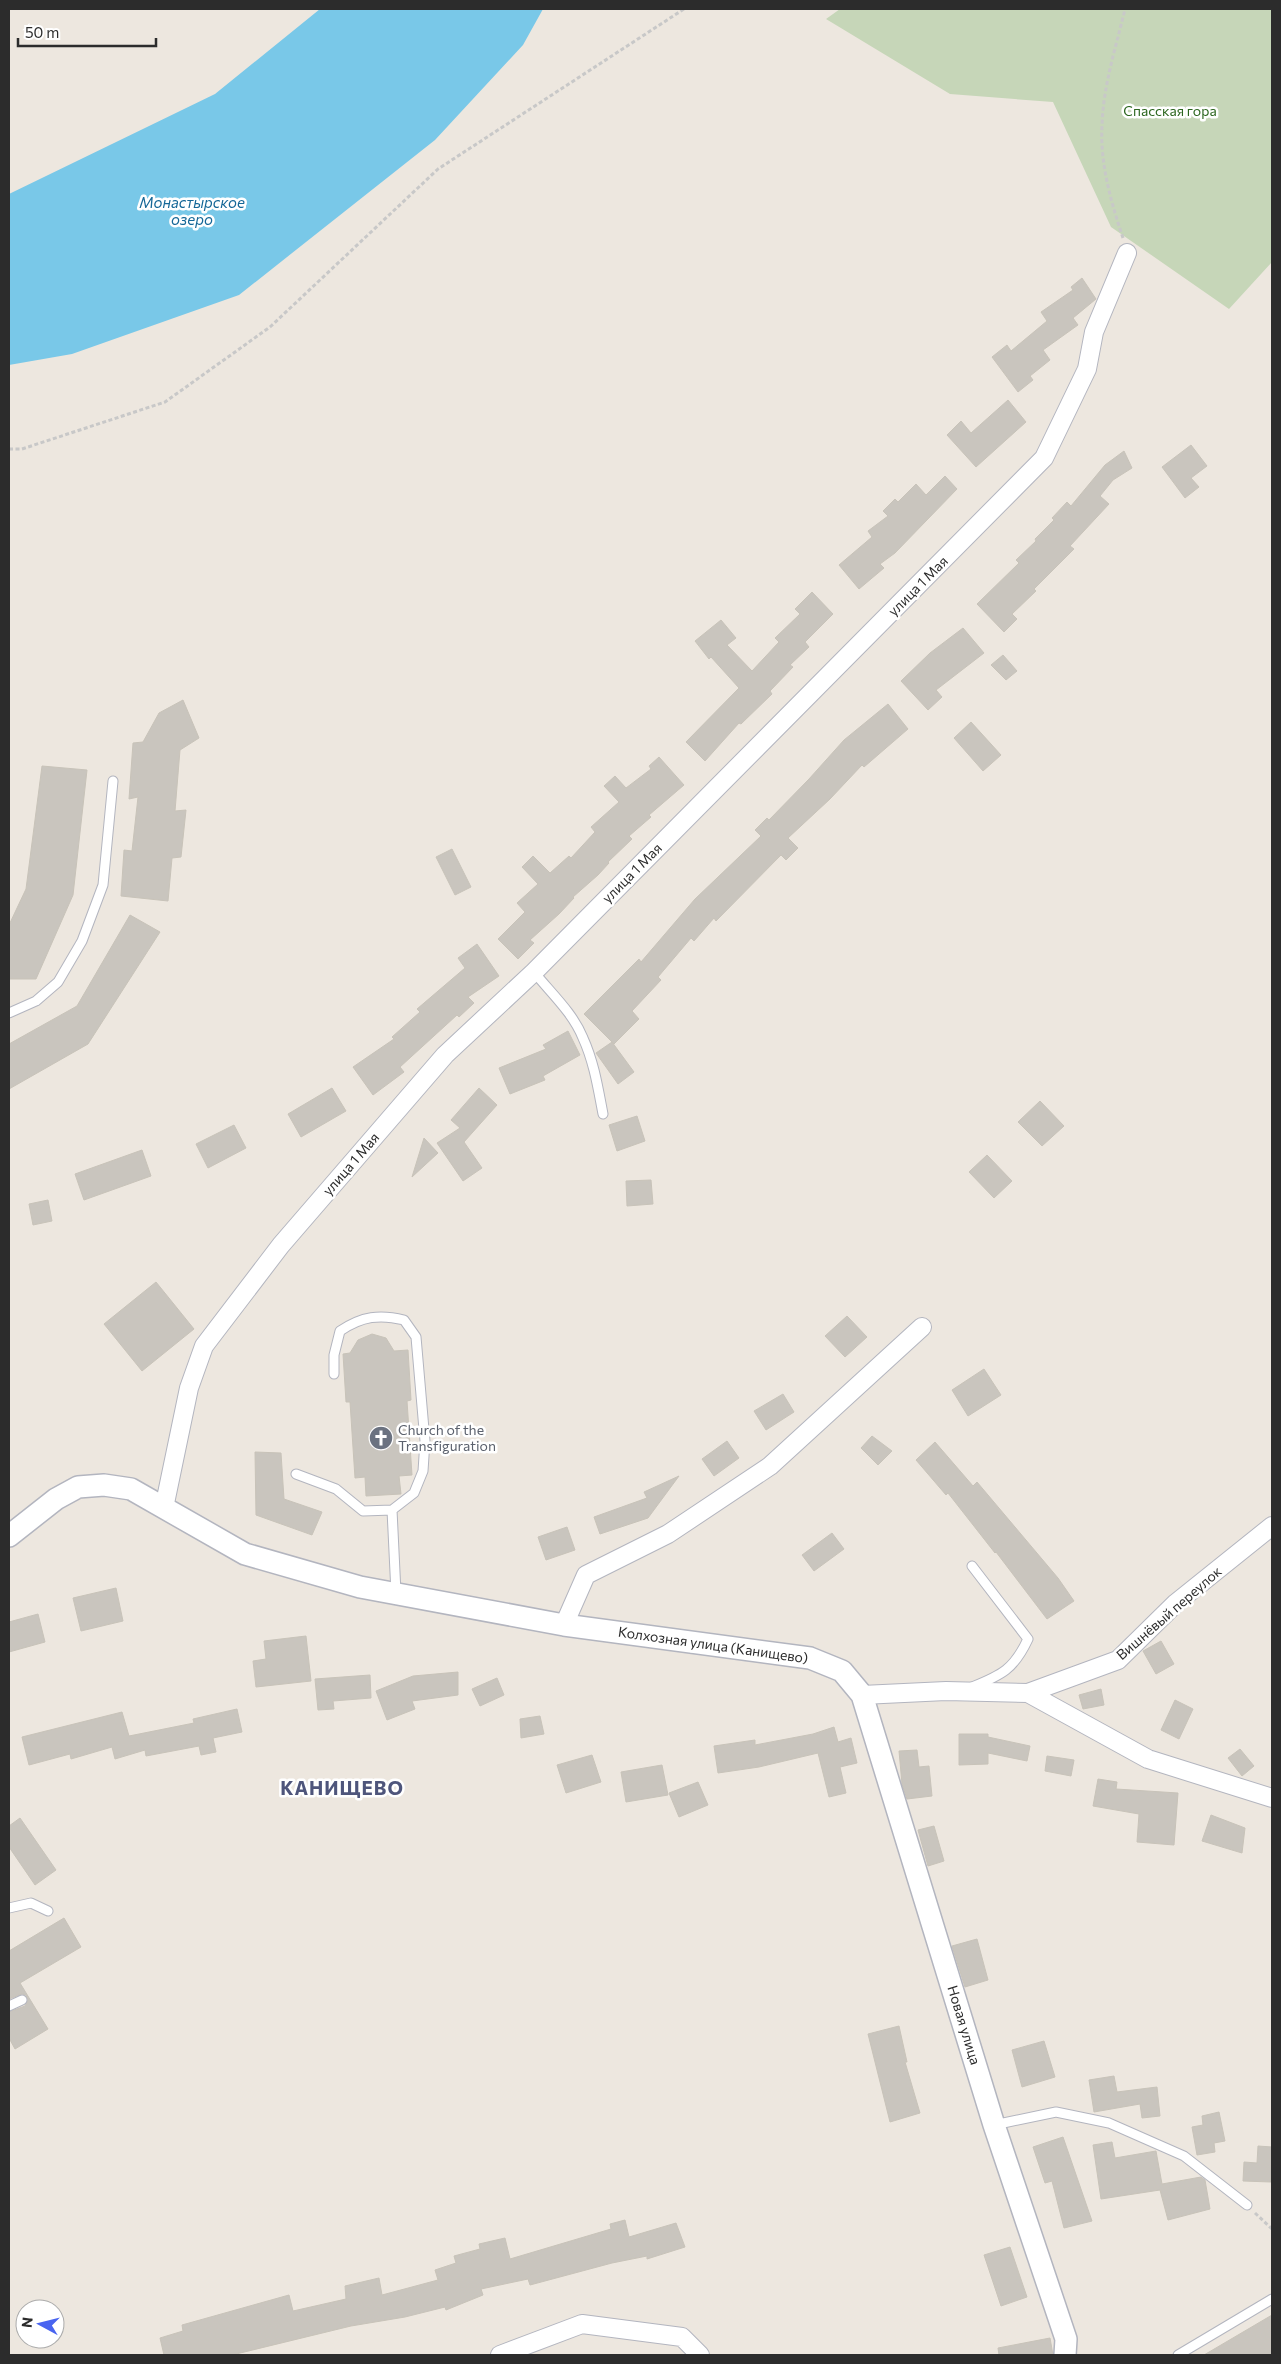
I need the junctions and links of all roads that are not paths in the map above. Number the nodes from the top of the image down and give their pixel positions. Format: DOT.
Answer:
graph roads {
  1 [pos="1128,253"];
  2 [pos="113,781"];
  3 [pos="534,972"];
  4 [pos="9,1013"];
  5 [pos="602,1114"];
  6 [pos="922,1327"];
  7 [pos="334,1374"];
  8 [pos="296,1474"];
  9 [pos="164,1508"];
  10 [pos="392,1510"];
  11 [pos="1272,1526"];
  12 [pos="9,1536"];
  13 [pos="972,1566"];
  14 [pos="396,1594"];
  15 [pos="564,1625"];
  16 [pos="963,1691"];
  17 [pos="862,1694"];
  18 [pos="1028,1694"];
  19 [pos="1272,1798"];
  20 [pos="9,1908"];
  21 [pos="48,1911"];
  22 [pos="22,2000"];
  23 [pos="9,2006"];
  24 [pos="994,2124"];
  25 [pos="1247,2205"];
  26 [pos="1272,2299"];
  27 [pos="500,2355"];
  28 [pos="700,2355"];
  29 [pos="1065,2355"];
  30 [pos="1178,2355"];
  1 -- 3 [label="street, улица 1 Мая"];
  2 -- 4 [label="lane"];
  3 -- 5 [label="lane"];
  3 -- 9 [label="street, улица 1 Мая"];
  6 -- 15 [label="street"];
  7 -- 10 [label="lane"];
  8 -- 10 [label="lane"];
  9 -- 12 [label="street, Колхозная улица (Канищево)"];
  9 -- 14 [label="street, Колхозная улица (Канищево)"];
  10 -- 14 [label="lane"];
  11 -- 18 [label="street, Вишнёвый переулок"];
  13 -- 16 [label="lane"];
  14 -- 15 [label="street, Колхозная улица (Канищево)"];
  15 -- 17 [label="street, Колхозная улица (Канищево)"];
  16 -- 17 [label="street"];
  16 -- 18 [label="street"];
  17 -- 24 [label="street, Новая улица"];
  18 -- 19 [label="street"];
  20 -- 21 [label="lane"];
  22 -- 23 [label="lane"];
  24 -- 25 [label="lane"];
  24 -- 29 [label="street, Новая улица"];
  26 -- 30 [label="lane"];
  27 -- 28 [label="street"];
}
